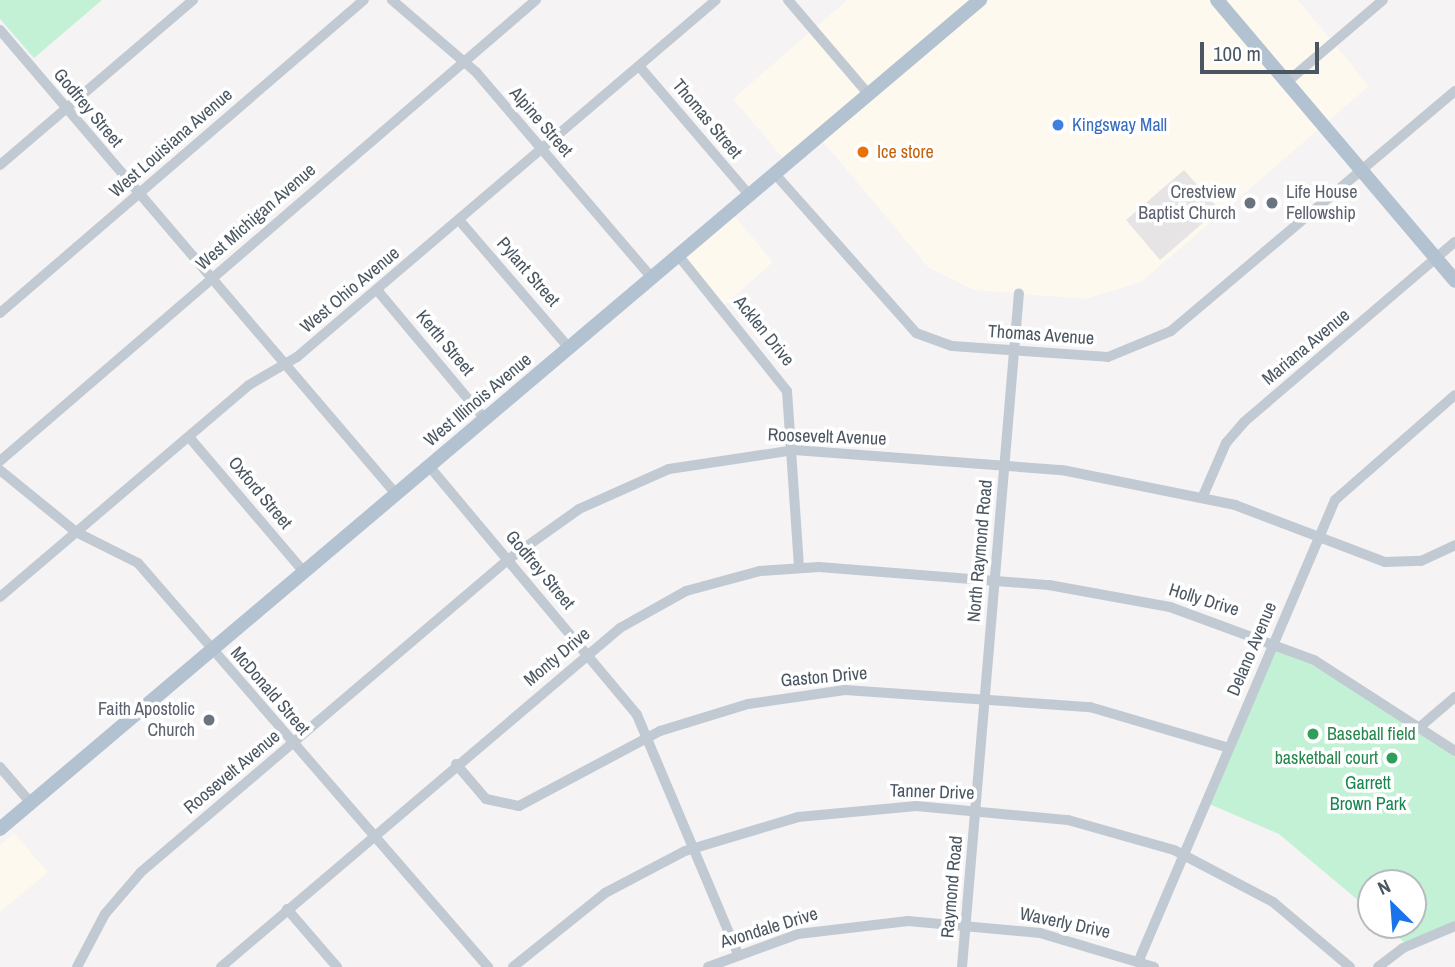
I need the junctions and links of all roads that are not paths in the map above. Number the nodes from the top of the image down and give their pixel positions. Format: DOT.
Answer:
graph roads {
  1 [pos="192,0"];
  2 [pos="364,0"];
  3 [pos="392,0"];
  4 [pos="536,0"];
  5 [pos="716,0"];
  6 [pos="788,0"];
  7 [pos="980,0"];
  8 [pos="1217,0"];
  9 [pos="1376,2"];
  10 [pos="0,30"];
  11 [pos="463,61"];
  12 [pos="639,66"];
  13 [pos="1287,82"];
  14 [pos="1455,91"];
  15 [pos="869,95"];
  16 [pos="67,109"];
  17 [pos="541,149"];
  18 [pos="0,166"];
  19 [pos="1362,171"];
  20 [pos="775,174"];
  21 [pos="138,195"];
  22 [pos="749,195"];
  23 [pos="459,220"];
  24 [pos="1455,242"];
  25 [pos="678,255"];
  26 [pos="1436,259"];
  27 [pos="652,278"];
  28 [pos="211,280"];
  29 [pos="1455,281"];
  30 [pos="377,290"];
  31 [pos="1019,293"];
  32 [pos="0,313"];
  33 [pos="569,348"];
  34 [pos="1014,351"];
  35 [pos="284,365"];
  36 [pos="1455,395"];
  37 [pos="485,419"];
  38 [pos="189,436"];
  39 [pos="794,450"];
  40 [pos="0,461"];
  41 [pos="429,466"];
  42 [pos="1005,466"];
  43 [pos="0,470"];
  44 [pos="396,494"];
  45 [pos="1203,496"];
  46 [pos="76,532"];
  47 [pos="1320,536"];
  48 [pos="1455,545"];
  49 [pos="509,559"];
  50 [pos="799,566"];
  51 [pos="304,572"];
  52 [pos="996,581"];
  53 [pos="0,597"];
  54 [pos="1274,642"];
  55 [pos="212,650"];
  56 [pos="588,653"];
  57 [pos="984,696"];
  58 [pos="1455,697"];
  59 [pos="1422,726"];
  60 [pos="647,737"];
  61 [pos="292,743"];
  62 [pos="1229,748"];
  63 [pos="1455,751"];
  64 [pos="456,764"];
  65 [pos="0,767"];
  66 [pos="31,803"];
  67 [pos="976,811"];
  68 [pos="0,829"];
  69 [pos="373,836"];
  70 [pos="695,847"];
  71 [pos="1184,855"];
  72 [pos="287,909"];
  73 [pos="965,926"];
  74 [pos="1455,926"];
  75 [pos="738,954"];
  76 [pos="1139,960"];
  77 [pos="77,967"];
  78 [pos="221,967"];
  79 [pos="337,967"];
  80 [pos="488,967"];
  81 [pos="513,967"];
  82 [pos="708,967"];
  83 [pos="962,967"];
  84 [pos="1154,967"];
  85 [pos="1350,967"];
  86 [pos="1378,967"];
  1 -- 16 [label="street"];
  2 -- 21 [label="street, West Louisiana Avenue"];
  3 -- 11 [label="street, Alpine Street"];
  4 -- 11 [label="street, West Michigan Avenue"];
  5 -- 12 [label="street, West Ohio Avenue"];
  6 -- 15 [label="street"];
  7 -- 15 [label="main road, West Illinois Avenue"];
  8 -- 13 [label="main road"];
  9 -- 13 [label="street"];
  10 -- 16 [label="street, Godfrey Street"];
  11 -- 17 [label="street, Alpine Street"];
  11 -- 28 [label="street, West Michigan Avenue"];
  12 -- 17 [label="street, West Ohio Avenue"];
  12 -- 22 [label="street, Thomas Street"];
  13 -- 19 [label="main road"];
  14 -- 19 [label="street, Thomas Avenue"];
  15 -- 20 [label="main road, West Illinois Avenue"];
  16 -- 18 [label="street"];
  16 -- 21 [label="street, Godfrey Street"];
  17 -- 23 [label="street, West Ohio Avenue"];
  17 -- 27 [label="street, Alpine Street"];
  19 -- 26 [label="main road"];
  19 -- 34 [label="street, Thomas Avenue"];
  20 -- 22 [label="main road, West Illinois Avenue"];
  20 -- 34 [label="street, Thomas Avenue"];
  21 -- 28 [label="street, Godfrey Street"];
  21 -- 32 [label="street, West Louisiana Avenue"];
  22 -- 25 [label="main road, West Illinois Avenue"];
  23 -- 30 [label="street, West Ohio Avenue"];
  23 -- 33 [label="street, Pylant Street"];
  24 -- 26 [label="street, Mariana Avenue"];
  25 -- 27 [label="main road, West Illinois Avenue"];
  25 -- 39 [label="street, Acklen Drive"];
  26 -- 29 [label="main road"];
  26 -- 45 [label="street, Mariana Avenue"];
  27 -- 33 [label="main road, West Illinois Avenue"];
  28 -- 35 [label="street, Godfrey Street"];
  28 -- 40 [label="street, West Michigan Avenue"];
  30 -- 35 [label="street, West Ohio Avenue"];
  30 -- 37 [label="street, Kerth Street"];
  31 -- 34 [label="street, North Raymond Road"];
  33 -- 37 [label="main road, West Illinois Avenue"];
  34 -- 42 [label="street, North Raymond Road"];
  35 -- 38 [label="street, West Ohio Avenue"];
  35 -- 44 [label="street, Godfrey Street"];
  36 -- 47 [label="street, Delano Avenue"];
  37 -- 41 [label="main road, West Illinois Avenue"];
  38 -- 46 [label="street, West Ohio Avenue"];
  38 -- 51 [label="street, Oxford Street"];
  39 -- 42 [label="street, Roosevelt Avenue"];
  39 -- 49 [label="street, Roosevelt Avenue"];
  39 -- 50 [label="street, Acklen Drive"];
  41 -- 44 [label="main road, West Illinois Avenue"];
  41 -- 49 [label="street, Godfrey Street"];
  42 -- 45 [label="street, Roosevelt Avenue"];
  42 -- 52 [label="street, North Raymond Road"];
  43 -- 46 [label="street, McDonald Street"];
  44 -- 51 [label="main road, West Illinois Avenue"];
  45 -- 47 [label="street, Roosevelt Avenue"];
  46 -- 53 [label="street, West Ohio Avenue"];
  46 -- 55 [label="street, McDonald Street"];
  47 -- 48 [label="street, Roosevelt Avenue"];
  47 -- 54 [label="street, Delano Avenue"];
  49 -- 56 [label="street, Godfrey Street"];
  49 -- 61 [label="street, Roosevelt Avenue"];
  50 -- 52 [label="street, Monty Drive"];
  50 -- 56 [label="street, Monty Drive"];
  51 -- 55 [label="main road, West Illinois Avenue"];
  52 -- 54 [label="street, Holly Drive"];
  52 -- 57 [label="street, North Raymond Road"];
  54 -- 59 [label="street, Holly Drive"];
  54 -- 62 [label="street, Delano Avenue"];
  55 -- 61 [label="street, McDonald Street"];
  55 -- 66 [label="main road, West Illinois Avenue"];
  56 -- 60 [label="street, Godfrey Street"];
  56 -- 64 [label="street, Monty Drive"];
  57 -- 60 [label="street, Gaston Drive"];
  57 -- 62 [label="street, Gaston Drive"];
  57 -- 67 [label="street, North Raymond Road"];
  58 -- 59 [label="street"];
  59 -- 63 [label="street, Holly Drive"];
  60 -- 64 [label="street, Gaston Drive"];
  60 -- 70 [label="street, Godfrey Street"];
  61 -- 69 [label="street, McDonald Street"];
  61 -- 77 [label="street, Roosevelt Avenue"];
  62 -- 71 [label="street, Delano Avenue"];
  64 -- 69 [label="street, Monty Drive"];
  65 -- 66 [label="street"];
  66 -- 68 [label="main road, West Illinois Avenue"];
  67 -- 70 [label="street, Tanner Drive"];
  67 -- 71 [label="street, Tanner Drive"];
  67 -- 73 [label="street, Raymond Road"];
  69 -- 72 [label="street, Monty Drive"];
  69 -- 80 [label="street, McDonald Street"];
  70 -- 75 [label="street, Godfrey Street"];
  70 -- 81 [label="street, Tanner Drive"];
  71 -- 76 [label="street, Delano Avenue"];
  71 -- 85 [label="street, Tanner Drive"];
  72 -- 78 [label="street, Monty Drive"];
  72 -- 79 [label="street"];
  73 -- 75 [label="street, Avondale Drive"];
  73 -- 76 [label="street, Waverly Drive"];
  73 -- 83 [label="street, Raymond Road"];
  74 -- 86 [label="street"];
  75 -- 82 [label="street, Avondale Drive"];
  76 -- 84 [label="street, Waverly Drive"];
}
